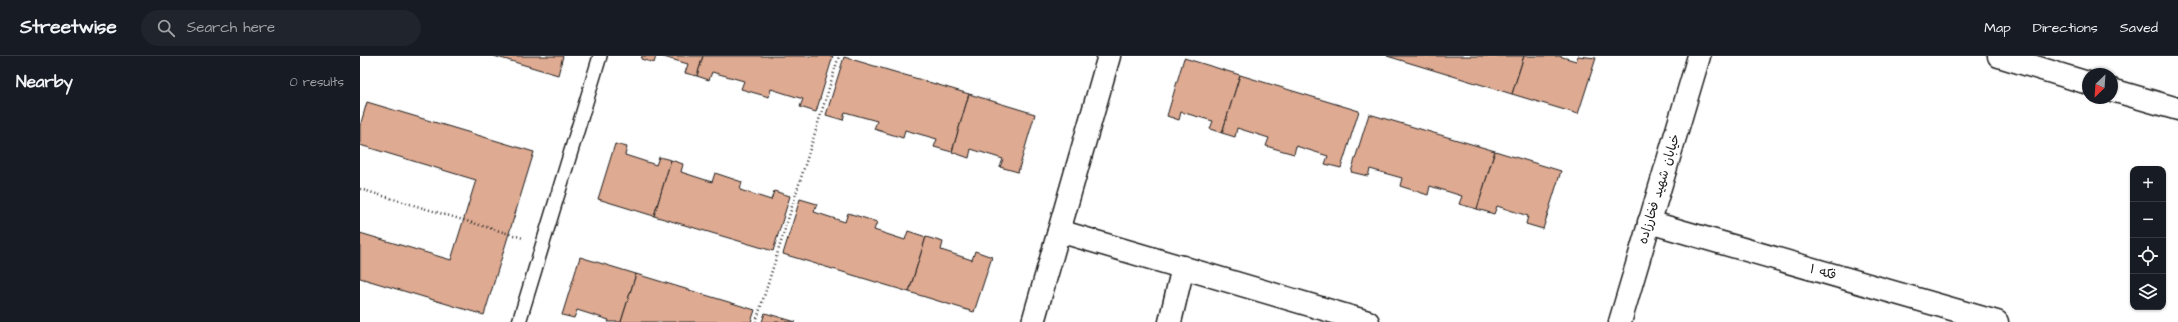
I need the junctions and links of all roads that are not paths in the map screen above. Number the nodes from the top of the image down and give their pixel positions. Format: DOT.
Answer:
graph roads {
  1 [pos="600,56"];
  2 [pos="1109,56"];
  3 [pos="1699,56"];
  4 [pos="1999,56"];
  5 [pos="2082,80"];
  6 [pos="2118,92"];
  7 [pos="2178,109"];
  8 [pos="1649,222"];
  9 [pos="1059,231"];
  10 [pos="1183,267"];
  11 [pos="519,322"];
  12 [pos="1033,322"];
  13 [pos="1170,322"];
  14 [pos="1368,322"];
  15 [pos="1620,322"];
  16 [pos="1997,322"];
  1 -- 11 [label="lane"];
  2 -- 9 [label="street"];
  3 -- 8 [label="street, خیابان شهید فخارزاده"];
  4 -- 5 [label="street"];
  6 -- 7 [label="street"];
  8 -- 15 [label="street, خیابان شهید فخارزاده"];
  8 -- 16 [label="street, فکه ۱"];
  9 -- 10 [label="street"];
  9 -- 12 [label="street"];
  10 -- 13 [label="street"];
  10 -- 14 [label="street"];
}
